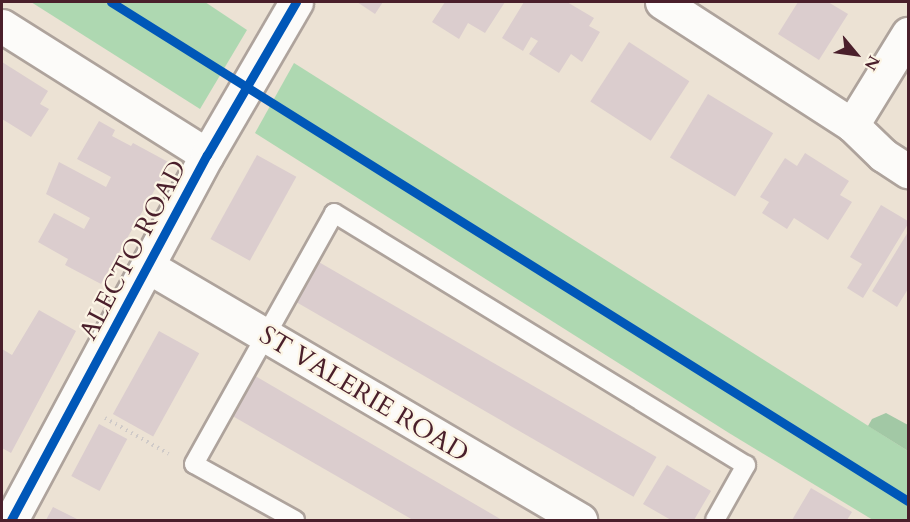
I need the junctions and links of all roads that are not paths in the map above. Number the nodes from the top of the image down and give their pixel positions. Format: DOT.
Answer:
graph roads {
  1 [pos="297,2"];
  2 [pos="662,2"];
  3 [pos="2,26"];
  4 [pos="909,34"];
  5 [pos="852,124"];
  6 [pos="207,155"];
  7 [pos="909,171"];
  8 [pos="149,267"];
  9 [pos="266,336"];
  10 [pos="11,520"];
  11 [pos="295,520"];
  12 [pos="580,520"];
  13 [pos="715,520"];
  1 -- 6 [label="street, ALECTO ROAD"];
  2 -- 5 [label="street"];
  3 -- 6 [label="street"];
  4 -- 5 [label="street"];
  5 -- 7 [label="street"];
  6 -- 8 [label="street, ALECTO ROAD"];
  8 -- 9 [label="street, ST VALERIE ROAD"];
  8 -- 10 [label="street, ALECTO ROAD"];
  9 -- 11 [label="lane"];
  9 -- 12 [label="street, ST VALERIE ROAD"];
  9 -- 13 [label="lane"];
}
